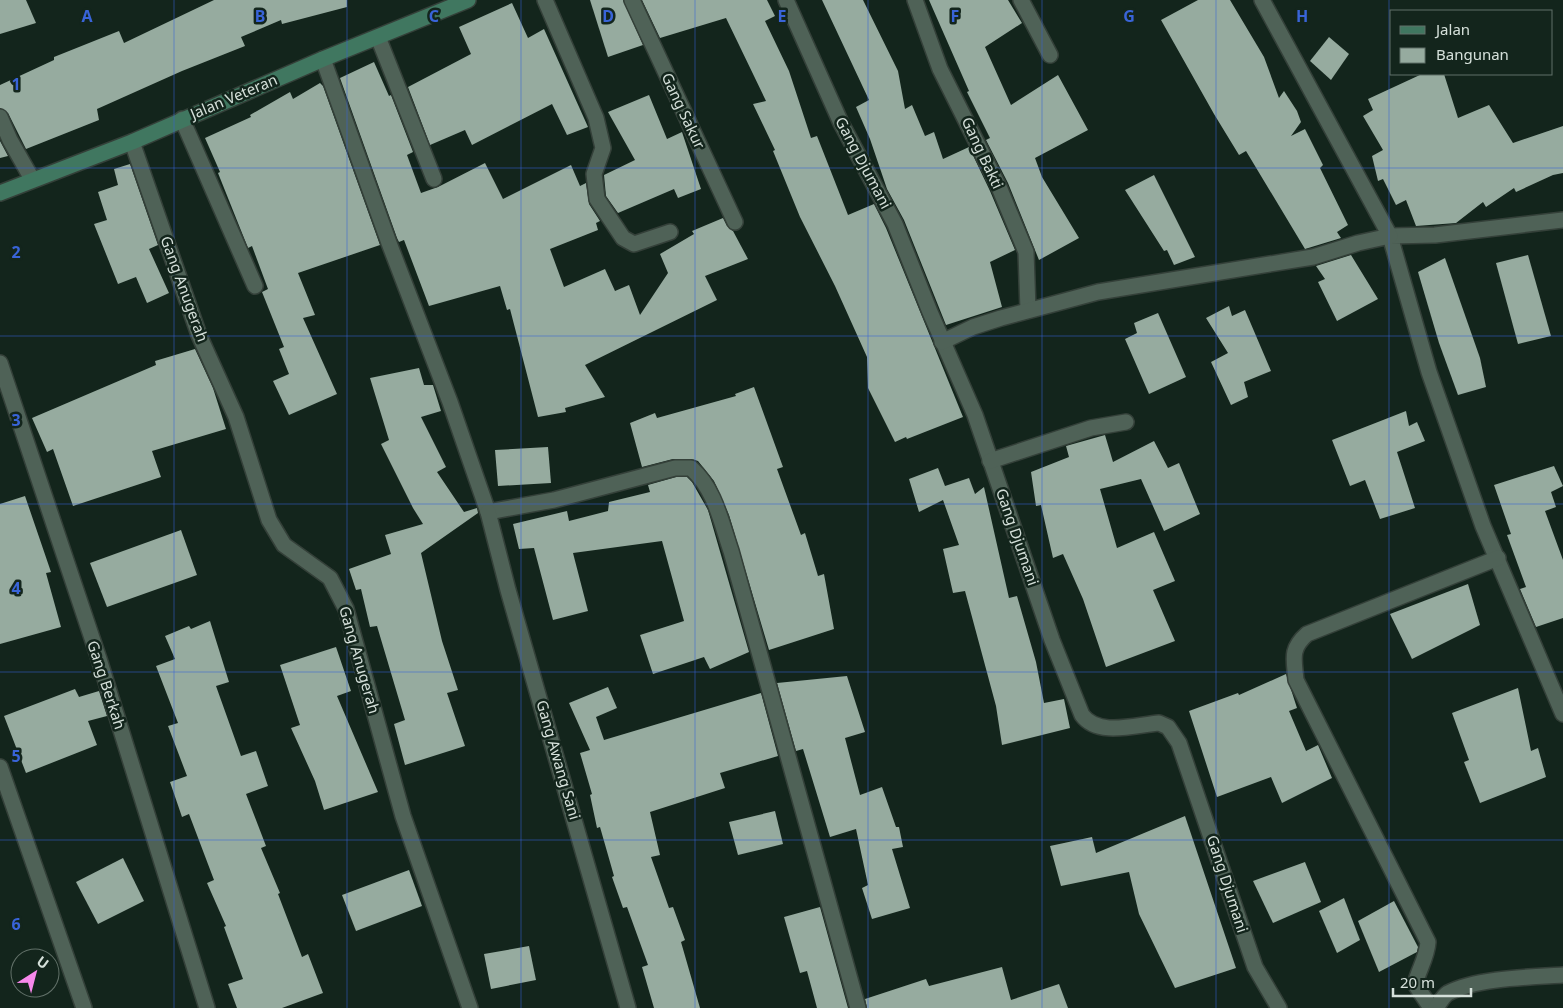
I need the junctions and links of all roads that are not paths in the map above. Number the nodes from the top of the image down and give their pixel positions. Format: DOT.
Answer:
graph roads {
  1 [pos="468,0"];
  2 [pos="545,0"];
  3 [pos="632,0"];
  4 [pos="786,0"];
  5 [pos="915,0"];
  6 [pos="1021,0"];
  7 [pos="1262,0"];
  8 [pos="378,37"];
  9 [pos="1050,55"];
  10 [pos="323,59"];
  11 [pos="0,116"];
  12 [pos="182,119"];
  13 [pos="132,142"];
  14 [pos="32,179"];
  15 [pos="434,179"];
  16 [pos="0,192"];
  17 [pos="1563,220"];
  18 [pos="735,222"];
  19 [pos="670,232"];
  20 [pos="1390,236"];
  21 [pos="255,286"];
  22 [pos="1028,310"];
  23 [pos="942,342"];
  24 [pos="0,363"];
  25 [pos="1126,422"];
  26 [pos="990,461"];
  27 [pos="488,512"];
  28 [pos="1498,558"];
  29 [pos="1559,690"];
  30 [pos="1563,714"];
  31 [pos="0,767"];
  32 [pos="1563,975"];
  33 [pos="84,1008"];
  34 [pos="207,1008"];
  35 [pos="470,1008"];
  36 [pos="628,1008"];
  37 [pos="858,1008"];
  38 [pos="1279,1008"];
  39 [pos="1431,1008"];
  40 [pos="1436,1008"];
  1 -- 8 [label="street, Jalan Veteran"];
  2 -- 19 [label="street"];
  3 -- 18 [label="street, Gang Sakur"];
  4 -- 23 [label="street, Gang Djumani"];
  5 -- 22 [label="street, Gang Bakti"];
  6 -- 9 [label="street"];
  7 -- 20 [label="street"];
  8 -- 10 [label="street, Jalan Veteran"];
  8 -- 15 [label="street"];
  10 -- 12 [label="street, Jalan Veteran"];
  10 -- 27 [label="street, Gang Awang Sani"];
  11 -- 14 [label="street"];
  12 -- 13 [label="street, Jalan Veteran"];
  12 -- 21 [label="street"];
  13 -- 14 [label="street, Jalan Veteran"];
  13 -- 35 [label="street, Gang Anugerah"];
  14 -- 16 [label="street, Jalan Veteran"];
  17 -- 20 [label="street"];
  20 -- 22 [label="street"];
  20 -- 28 [label="street"];
  22 -- 23 [label="street"];
  23 -- 26 [label="street, Gang Djumani"];
  24 -- 34 [label="street, Gang Berkah"];
  25 -- 26 [label="street"];
  26 -- 38 [label="street, Gang Djumani"];
  27 -- 36 [label="street, Gang Awang Sani"];
  27 -- 37 [label="street"];
  28 -- 29 [label="street"];
  28 -- 39 [label="street"];
  29 -- 30 [label="street"];
  31 -- 33 [label="street"];
  32 -- 40 [label="street"];
}
